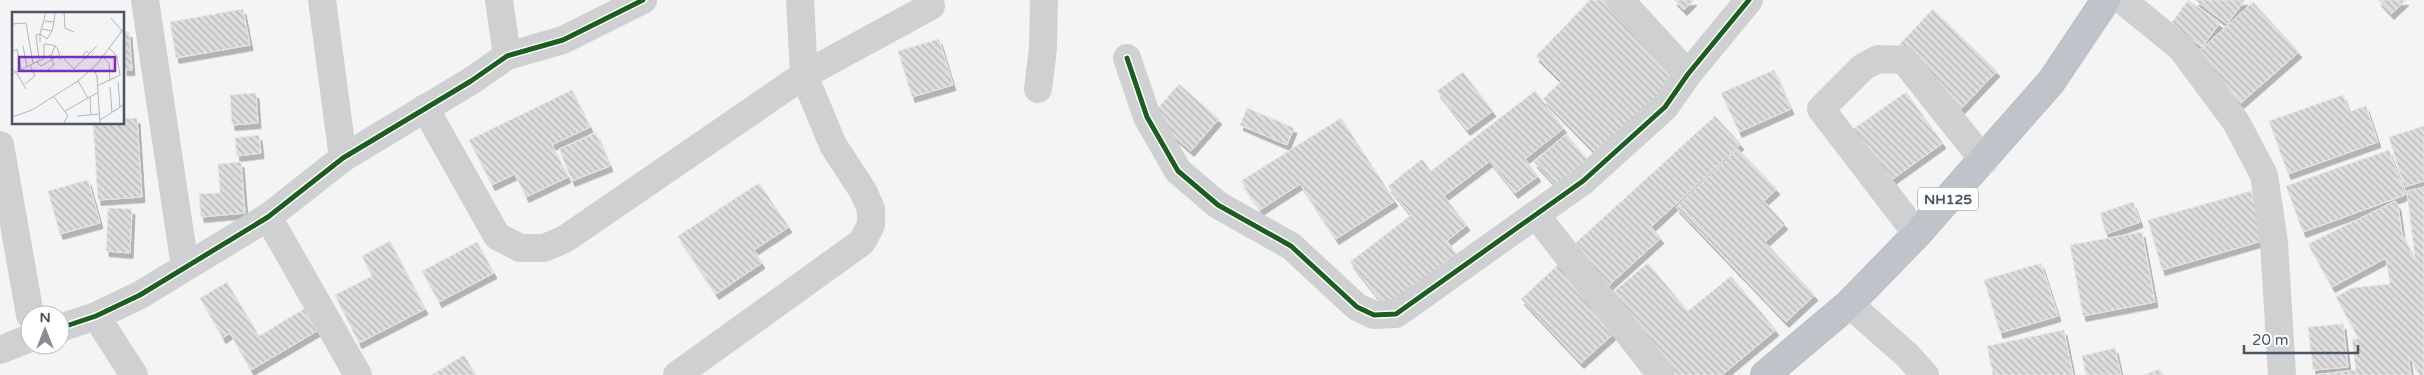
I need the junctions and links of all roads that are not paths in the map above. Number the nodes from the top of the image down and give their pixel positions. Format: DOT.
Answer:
graph roads {
  1 [pos="145,0"];
  2 [pos="322,0"];
  3 [pos="499,0"];
  4 [pos="643,0"];
  5 [pos="800,0"];
  6 [pos="1044,0"];
  7 [pos="1620,0"];
  8 [pos="1749,0"];
  9 [pos="2106,0"];
  10 [pos="2122,0"];
  11 [pos="617,6"];
  12 [pos="931,6"];
  13 [pos="507,56"];
  14 [pos="1127,58"];
  15 [pos="1688,74"];
  16 [pos="804,76"];
  17 [pos="1038,89"];
  18 [pos="425,108"];
  19 [pos="0,145"];
  20 [pos="343,158"];
  21 [pos="1984,160"];
  22 [pos="1536,215"];
  23 [pos="268,217"];
  24 [pos="1917,234"];
  25 [pos="185,267"];
  26 [pos="1849,304"];
  27 [pos="28,305"];
  28 [pos="96,316"];
  29 [pos="70,325"];
  30 [pos="20,342"];
  31 [pos="0,350"];
  32 [pos="134,375"];
  33 [pos="358,375"];
  34 [pos="677,375"];
  35 [pos="1661,375"];
  36 [pos="1765,375"];
  37 [pos="1925,375"];
  38 [pos="2282,375"];
  1 -- 25 [label="street"];
  2 -- 20 [label="street"];
  3 -- 13 [label="street"];
  4 -- 11 [label="street"];
  5 -- 16 [label="street"];
  6 -- 17 [label="street"];
  7 -- 15 [label="street"];
  8 -- 15 [label="street"];
  9 -- 21 [label="highway, NH125"];
  10 -- 38 [label="street"];
  11 -- 13 [label="street"];
  12 -- 16 [label="street"];
  13 -- 18 [label="street"];
  14 -- 22 [label="street"];
  15 -- 22 [label="street"];
  16 -- 18 [label="street"];
  16 -- 34 [label="street"];
  18 -- 20 [label="street"];
  19 -- 27 [label="street"];
  20 -- 23 [label="street"];
  21 -- 24 [label="highway, NH125"];
  21 -- 24 [label="street"];
  22 -- 35 [label="street"];
  23 -- 25 [label="street"];
  23 -- 33 [label="street"];
  24 -- 26 [label="highway, NH125"];
  25 -- 28 [label="street"];
  26 -- 36 [label="highway, NH125"];
  26 -- 37 [label="street"];
  28 -- 29 [label="street"];
  28 -- 32 [label="street"];
  30 -- 31 [label="street"];
}
